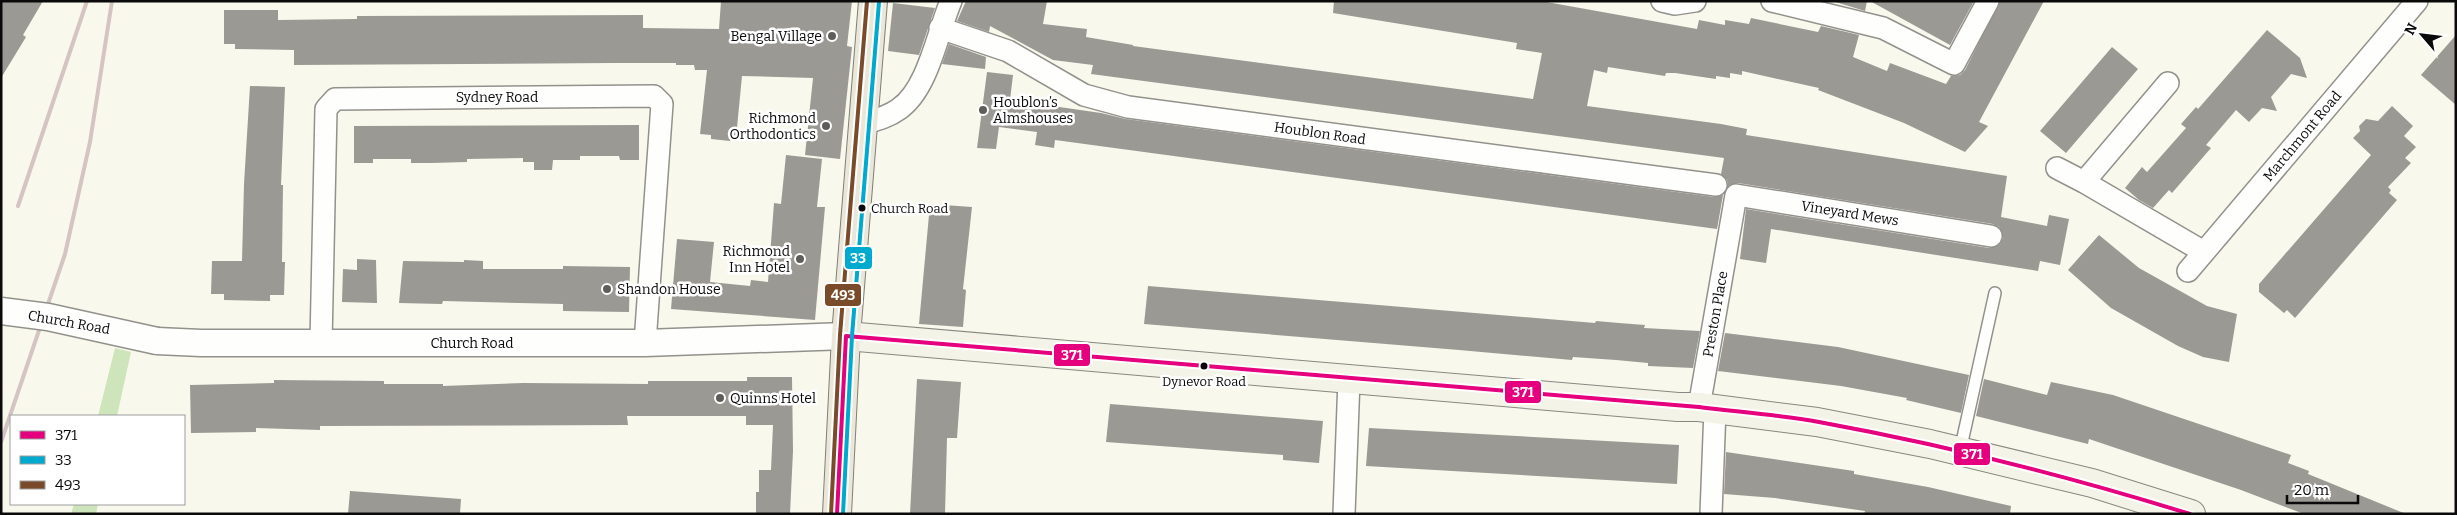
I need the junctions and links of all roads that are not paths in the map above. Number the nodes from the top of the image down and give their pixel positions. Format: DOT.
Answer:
graph roads {
  1 [pos="873,1"];
  2 [pos="950,1"];
  3 [pos="1662,1"];
  4 [pos="1694,1"];
  5 [pos="1772,1"];
  6 [pos="1988,1"];
  7 [pos="2418,1"];
  8 [pos="1827,8"];
  9 [pos="940,28"];
  10 [pos="2168,83"];
  11 [pos="863,124"];
  12 [pos="2057,168"];
  13 [pos="2084,182"];
  14 [pos="1716,185"];
  15 [pos="1731,222"];
  16 [pos="1991,236"];
  17 [pos="2204,252"];
  18 [pos="2188,271"];
  19 [pos="1995,292"];
  20 [pos="1,311"];
  21 [pos="846,336"];
  22 [pos="321,343"];
  23 [pos="645,343"];
  24 [pos="1349,379"];
  25 [pos="1707,408"];
  26 [pos="1960,451"];
  27 [pos="2185,513"];
  28 [pos="837,514"];
  29 [pos="1344,514"];
  30 [pos="1711,514"];
  1 -- 11 [label="main road"];
  2 -- 9 [label="street"];
  3 -- 4 [label="street"];
  5 -- 8 [label="street"];
  6 -- 8 [label="street"];
  7 -- 17 [label="street, Marchmont Road"];
  9 -- 11 [label="street"];
  9 -- 14 [label="street, Houblon Road"];
  10 -- 13 [label="street"];
  11 -- 21 [label="main road"];
  12 -- 13 [label="street"];
  13 -- 17 [label="street"];
  15 -- 16 [label="street, Vineyard Mews"];
  15 -- 25 [label="street, Preston Place"];
  17 -- 18 [label="street, Marchmont Road"];
  19 -- 26 [label="lane"];
  20 -- 22 [label="street, Church Road, bridge"];
  21 -- 23 [label="street, Church Road"];
  21 -- 24 [label="main road, Church Road"];
  21 -- 28 [label="main road"];
  22 -- 23 [label="street, Church Road"];
  22 -- 23 [label="street, Sydney Road"];
  24 -- 25 [label="main road, Church Road"];
  24 -- 29 [label="street"];
  25 -- 26 [label="main road, Church Road"];
  25 -- 30 [label="street, Preston Place"];
  26 -- 27 [label="main road, Church Road"];
}
